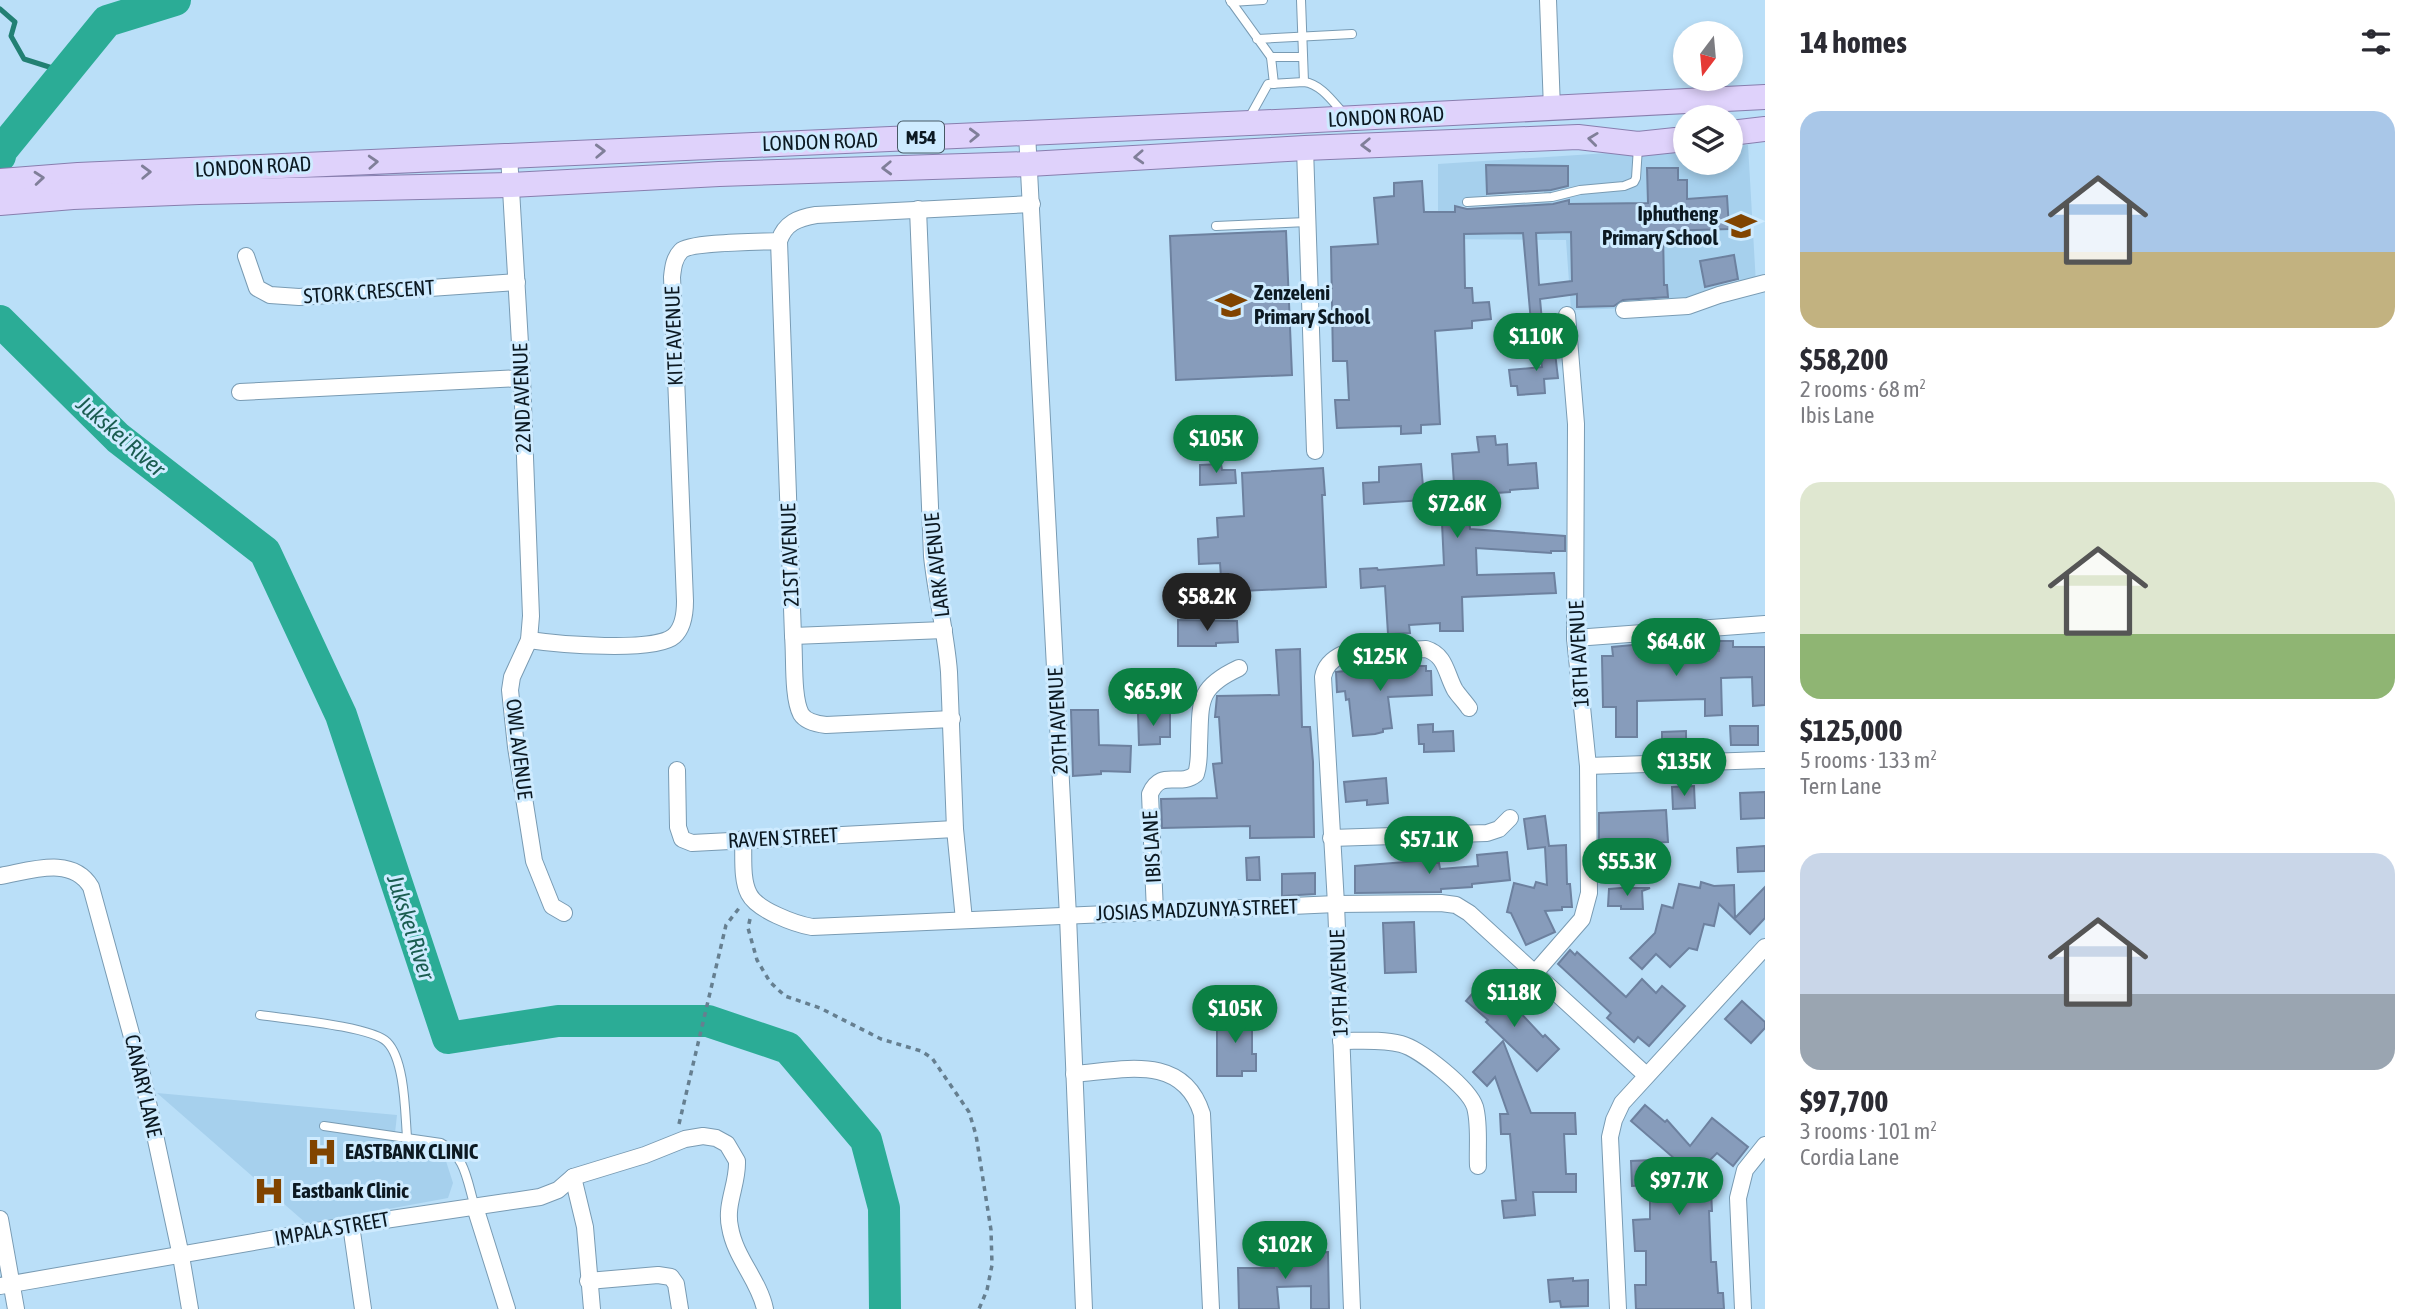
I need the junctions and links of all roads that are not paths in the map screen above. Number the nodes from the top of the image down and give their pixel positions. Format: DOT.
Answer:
graph roads {
  1 [pos="1263,0"];
  2 [pos="1301,0"];
  3 [pos="1548,0"];
  4 [pos="1230,1"];
  5 [pos="1352,34"];
  6 [pos="1302,37"];
  7 [pos="1257,39"];
  8 [pos="1271,57"];
  9 [pos="1303,57"];
  10 [pos="1304,82"];
  11 [pos="1274,84"];
  12 [pos="1765,97"];
  13 [pos="1552,108"];
  14 [pos="1348,118"];
  15 [pos="1246,123"];
  16 [pos="1765,129"];
  17 [pos="1743,132"];
  18 [pos="1027,133"];
  19 [pos="1673,140"];
  20 [pos="1638,144"];
  21 [pos="1305,148"];
  22 [pos="509,155"];
  23 [pos="1029,164"];
  24 [pos="0,181"];
  25 [pos="511,185"];
  26 [pos="75,186"];
  27 [pos="1467,202"];
  28 [pos="0,203"];
  29 [pos="1032,204"];
  30 [pos="918,209"];
  31 [pos="1307,222"];
  32 [pos="1216,226"];
  33 [pos="779,241"];
  34 [pos="246,256"];
  35 [pos="517,282"];
  36 [pos="1765,284"];
  37 [pos="1624,310"];
  38 [pos="1567,315"];
  39 [pos="522,378"];
  40 [pos="240,392"];
  41 [pos="1315,451"];
  42 [pos="1765,624"];
  43 [pos="944,630"];
  44 [pos="793,636"];
  45 [pos="1575,638"];
  46 [pos="528,640"];
  47 [pos="1239,668"];
  48 [pos="1469,708"];
  49 [pos="952,719"];
  50 [pos="1765,760"];
  51 [pos="1588,766"];
  52 [pos="677,770"];
  53 [pos="1510,818"];
  54 [pos="955,829"];
  55 [pos="1331,838"];
  56 [pos="743,839"];
  57 [pos="0,876"];
  58 [pos="1336,904"];
  59 [pos="1155,912"];
  60 [pos="564,913"];
  61 [pos="1068,916"];
  62 [pos="964,920"];
  63 [pos="1765,947"];
  64 [pos="1534,974"];
  65 [pos="260,1016"];
  66 [pos="1341,1041"];
  67 [pos="1074,1074"];
  68 [pos="1646,1074"];
  69 [pos="324,1126"];
  70 [pos="407,1137"];
  71 [pos="1765,1145"];
  72 [pos="1478,1167"];
  73 [pos="573,1177"];
  74 [pos="475,1207"];
  75 [pos="0,1219"];
  76 [pos="351,1225"];
  77 [pos="181,1256"];
  78 [pos="588,1282"];
  79 [pos="6,1284"];
  80 [pos="16,1309"];
  81 [pos="190,1309"];
  82 [pos="363,1309"];
  83 [pos="507,1309"];
  84 [pos="592,1309"];
  85 [pos="680,1309"];
  86 [pos="765,1309"];
  87 [pos="1084,1309"];
  88 [pos="1211,1309"];
  89 [pos="1352,1309"];
  90 [pos="1618,1309"];
  91 [pos="1743,1309"];
  1 -- 4 [label="lane"];
  2 -- 6 [label="lane"];
  3 -- 13 [label="street"];
  4 -- 7 [label="lane"];
  5 -- 6 [label="lane"];
  6 -- 7 [label="lane"];
  6 -- 9 [label="lane"];
  7 -- 8 [label="lane"];
  8 -- 9 [label="lane"];
  8 -- 11 [label="lane"];
  9 -- 10 [label="lane"];
  10 -- 11 [label="lane"];
  10 -- 14 [label="lane"];
  11 -- 15 [label="lane"];
  12 -- 13 [label="main road, LONDON ROAD / M54"];
  13 -- 14 [label="main road, LONDON ROAD / M54"];
  14 -- 15 [label="main road, LONDON ROAD / M54"];
  15 -- 18 [label="main road, LONDON ROAD / M54"];
  16 -- 17 [label="main road"];
  22 -- 18 [label="main road, LONDON ROAD / M54, one-way"];
  18 -- 23 [label="street, 20TH AVENUE"];
  19 -- 20 [label="main road, LONDON ROAD / M54"];
  20 -- 21 [label="main road, LONDON ROAD / M54, one-way"];
  20 -- 27 [label="lane"];
  21 -- 23 [label="main road, LONDON ROAD / M54, one-way"];
  21 -- 31 [label="street"];
  22 -- 25 [label="street, 22ND AVENUE"];
  26 -- 22 [label="main road, LONDON ROAD / M54, one-way"];
  23 -- 25 [label="main road, LONDON ROAD / M54, one-way"];
  23 -- 29 [label="street, 20TH AVENUE"];
  24 -- 26 [label="main road, LONDON ROAD / M54, one-way"];
  25 -- 26 [label="main road, LONDON ROAD / M54"];
  25 -- 35 [label="street, 22ND AVENUE"];
  26 -- 28 [label="main road, LONDON ROAD / M54"];
  29 -- 30 [label="street"];
  29 -- 61 [label="street, 20TH AVENUE"];
  30 -- 33 [label="street"];
  30 -- 43 [label="street, LARK AVENUE"];
  31 -- 32 [label="lane"];
  31 -- 41 [label="street"];
  33 -- 44 [label="street, 21ST AVENUE"];
  33 -- 46 [label="street, KITE AVENUE"];
  34 -- 35 [label="street, STORK CRESCENT"];
  35 -- 39 [label="street, 22ND AVENUE"];
  36 -- 37 [label="street"];
  38 -- 45 [label="street, 18TH AVENUE"];
  39 -- 40 [label="street"];
  39 -- 46 [label="street, 22ND AVENUE"];
  42 -- 45 [label="street"];
  43 -- 44 [label="street"];
  43 -- 49 [label="street, LARK AVENUE"];
  44 -- 49 [label="street, 21ST AVENUE"];
  45 -- 51 [label="street, 18TH AVENUE"];
  46 -- 60 [label="street, OWL AVENUE"];
  47 -- 59 [label="street, IBIS LANE"];
  48 -- 55 [label="street, 19TH AVENUE"];
  49 -- 54 [label="street, LARK AVENUE"];
  50 -- 51 [label="street"];
  51 -- 64 [label="street, 18TH AVENUE"];
  52 -- 56 [label="street, RAVEN STREET"];
  53 -- 55 [label="street"];
  54 -- 56 [label="street, RAVEN STREET"];
  54 -- 62 [label="street, LARK AVENUE"];
  55 -- 58 [label="street, 19TH AVENUE"];
  56 -- 62 [label="street, JOSIAS MADZUNYA STREET"];
  57 -- 77 [label="street, CANARY LANE"];
  58 -- 59 [label="street, JOSIAS MADZUNYA STREET"];
  58 -- 64 [label="street, JOSIAS MADZUNYA STREET"];
  58 -- 66 [label="street, 19TH AVENUE"];
  59 -- 61 [label="street, JOSIAS MADZUNYA STREET"];
  61 -- 62 [label="street, JOSIAS MADZUNYA STREET"];
  61 -- 67 [label="street, 20TH AVENUE"];
  63 -- 68 [label="street"];
  64 -- 68 [label="street, JOSIAS MADZUNYA STREET"];
  65 -- 70 [label="lane"];
  66 -- 72 [label="street"];
  66 -- 89 [label="street, 19TH AVENUE"];
  67 -- 87 [label="street, 20TH AVENUE"];
  67 -- 88 [label="street"];
  68 -- 90 [label="street"];
  69 -- 70 [label="lane"];
  70 -- 74 [label="lane"];
  71 -- 91 [label="street"];
  73 -- 74 [label="street, IMPALA STREET"];
  73 -- 78 [label="street"];
  73 -- 86 [label="street, IMPALA STREET"];
  74 -- 76 [label="street, IMPALA STREET"];
  74 -- 83 [label="street"];
  75 -- 79 [label="street"];
  76 -- 77 [label="street, IMPALA STREET"];
  76 -- 82 [label="street"];
  77 -- 79 [label="street, IMPALA STREET"];
  77 -- 81 [label="street, CANARY LANE"];
  78 -- 84 [label="street"];
  78 -- 85 [label="street"];
  79 -- 80 [label="street"];
}
